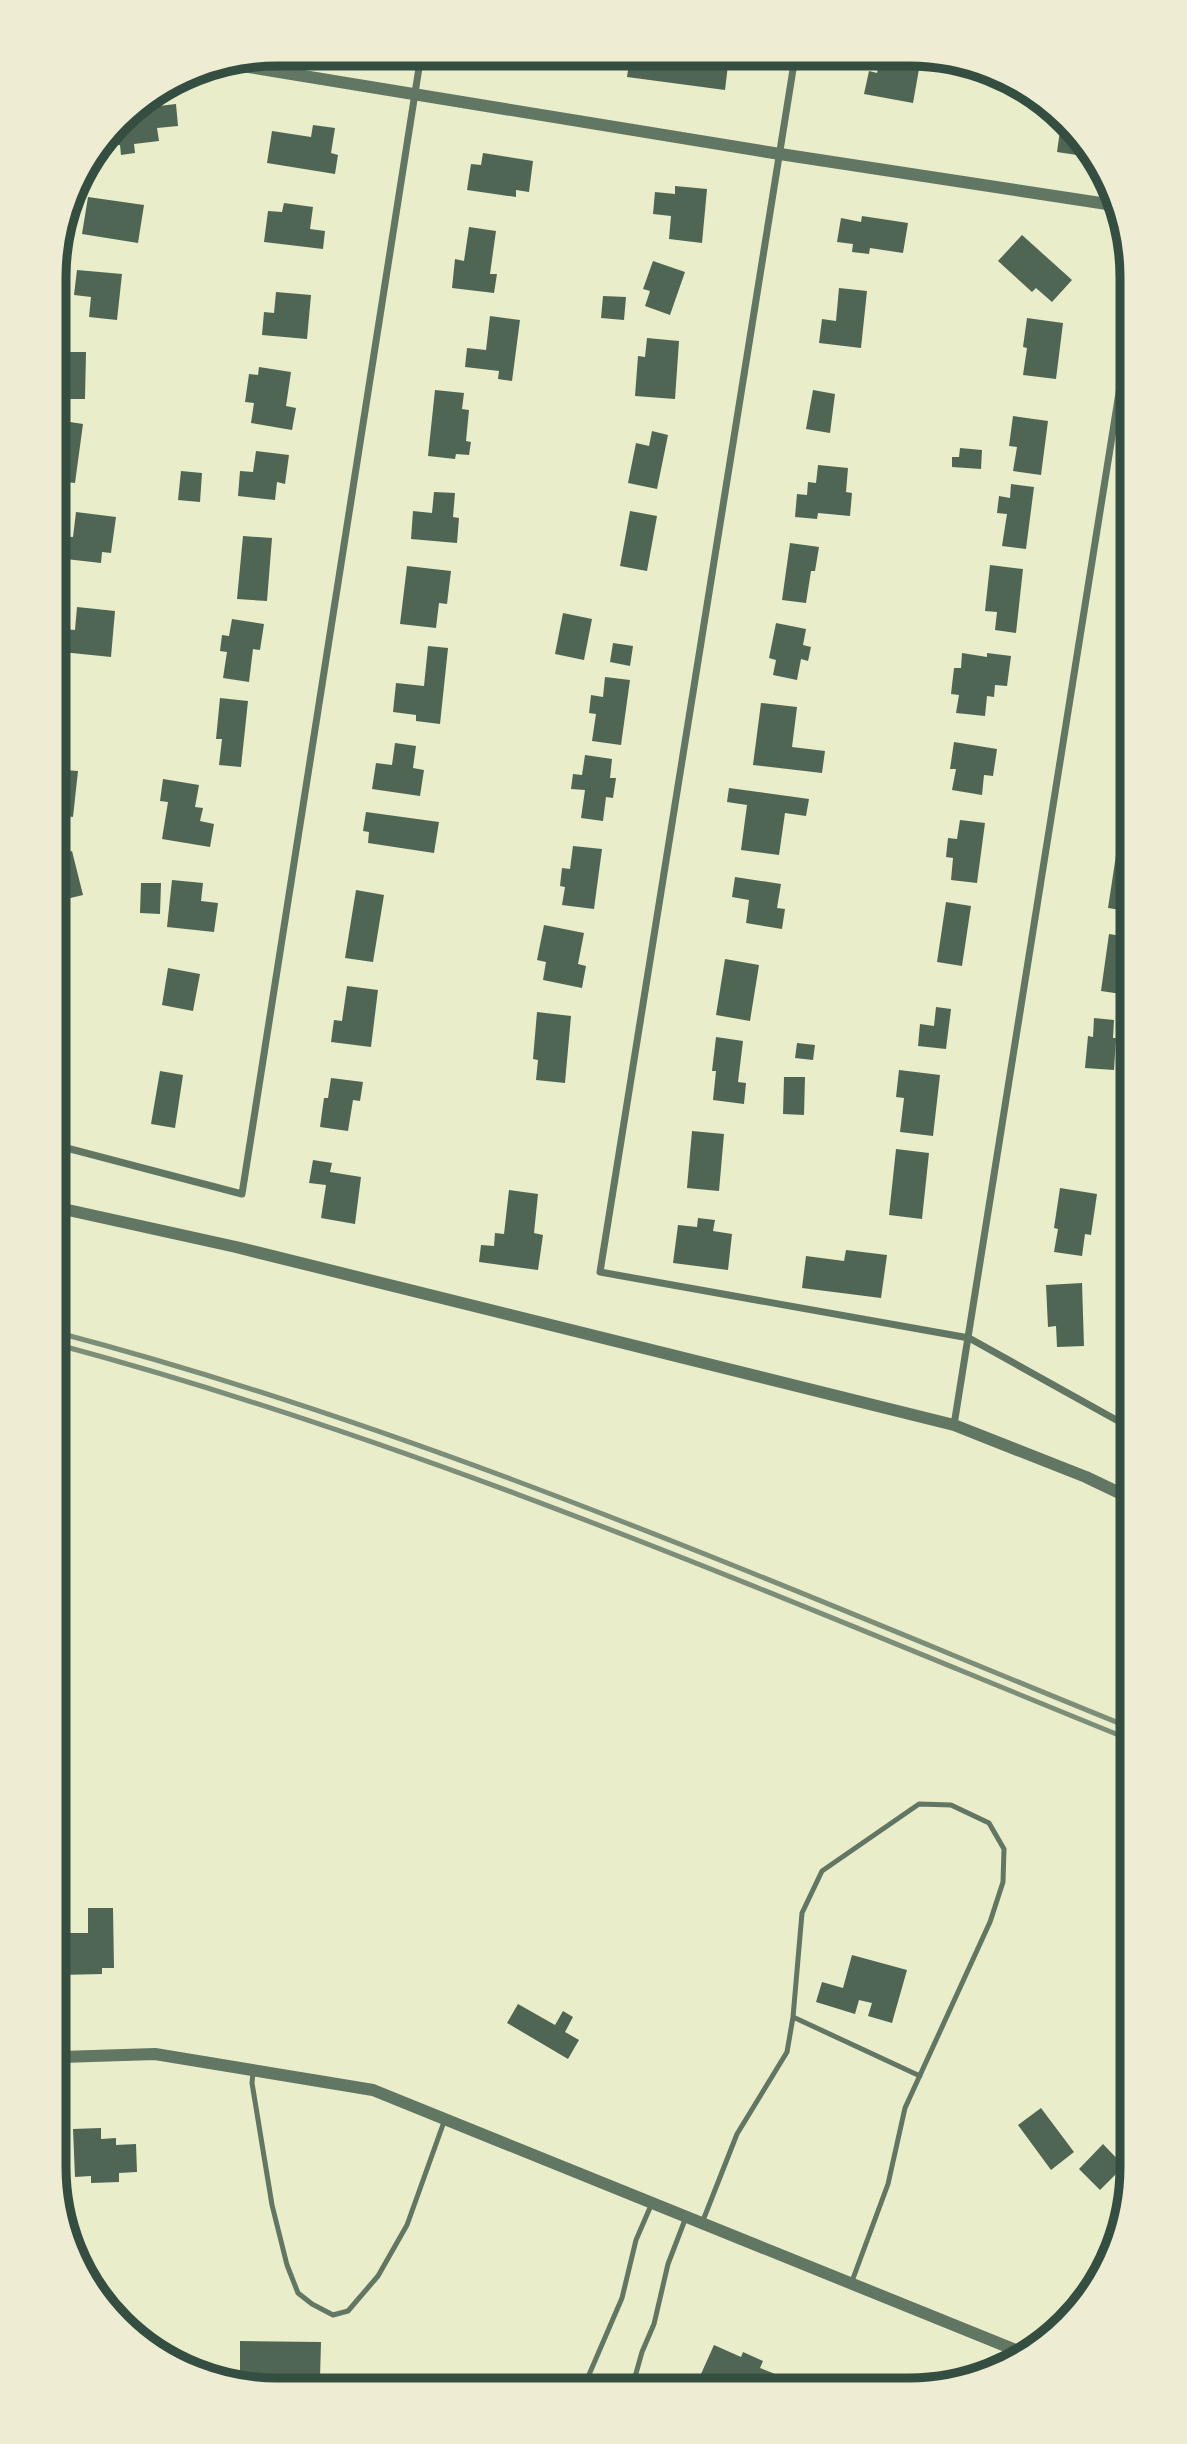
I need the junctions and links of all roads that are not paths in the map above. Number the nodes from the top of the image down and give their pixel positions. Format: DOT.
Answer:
graph roads {
  1 [pos="419,66"];
  2 [pos="794,66"];
  3 [pos="254,68"];
  4 [pos="415,93"];
  5 [pos="780,154"];
  6 [pos="1106,204"];
  7 [pos="1120,387"];
  8 [pos="67,1148"];
  9 [pos="67,1210"];
  10 [pos="969,1338"];
  11 [pos="1120,1422"];
  12 [pos="954,1425"];
  13 [pos="1120,1493"];
  14 [pos="793,2017"];
  15 [pos="66,2057"];
  16 [pos="253,2070"];
  17 [pos="920,2076"];
  18 [pos="445,2119"];
  19 [pos="652,2203"];
  20 [pos="686,2217"];
  21 [pos="702,2223"];
  22 [pos="851,2284"];
  23 [pos="1014,2349"];
  24 [pos="588,2378"];
  25 [pos="635,2378"];
  1 -- 4 [label="street"];
  2 -- 5 [label="street"];
  3 -- 4 [label="street"];
  4 -- 5 [label="street"];
  4 -- 8 [label="street"];
  5 -- 6 [label="street"];
  5 -- 10 [label="street"];
  7 -- 10 [label="street"];
  9 -- 12 [label="street"];
  10 -- 11 [label="street"];
  10 -- 12 [label="street"];
  12 -- 13 [label="street"];
  14 -- 17 [label="lane"];
  14 -- 17 [label="lane"];
  14 -- 21 [label="lane"];
  15 -- 16 [label="street"];
  16 -- 18 [label="street"];
  16 -- 18 [label="lane"];
  17 -- 22 [label="lane"];
  18 -- 19 [label="street"];
  19 -- 20 [label="street"];
  19 -- 24 [label="lane"];
  20 -- 21 [label="street"];
  20 -- 25 [label="lane"];
  21 -- 22 [label="street"];
  22 -- 23 [label="street"];
}
